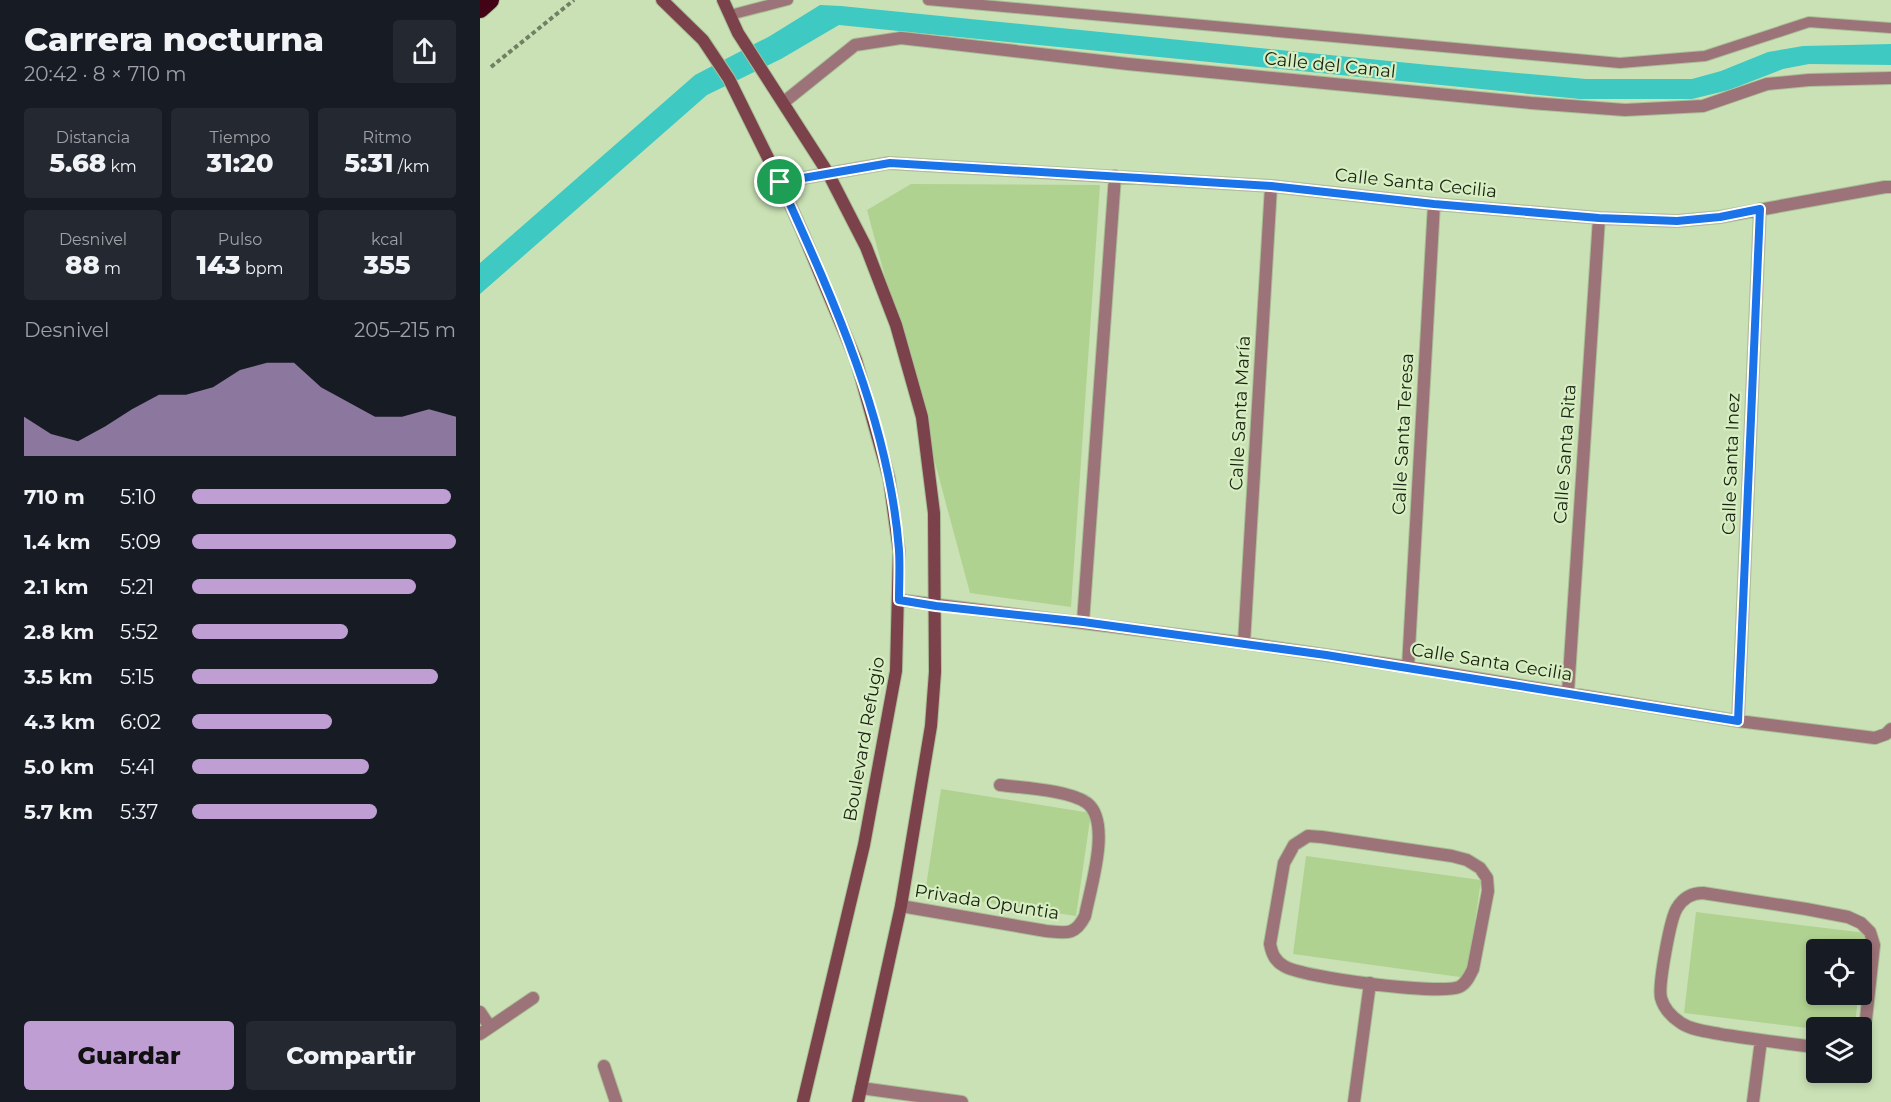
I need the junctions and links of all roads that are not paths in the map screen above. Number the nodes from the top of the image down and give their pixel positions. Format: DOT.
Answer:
graph roads {
  1 [pos="490,0"];
  2 [pos="662,0"];
  3 [pos="723,0"];
  4 [pos="788,0"];
  5 [pos="928,0"];
  6 [pos="480,9"];
  7 [pos="730,15"];
  8 [pos="1891,28"];
  9 [pos="1891,78"];
  10 [pos="784,102"];
  11 [pos="828,173"];
  12 [pos="1115,176"];
  13 [pos="780,182"];
  14 [pos="1271,186"];
  15 [pos="1891,188"];
  16 [pos="1434,204"];
  17 [pos="1760,209"];
  18 [pos="1599,218"];
  19 [pos="899,600"];
  20 [pos="936,606"];
  21 [pos="1083,622"];
  22 [pos="1244,643"];
  23 [pos="1408,667"];
  24 [pos="1568,692"];
  25 [pos="1738,721"];
  26 [pos="1891,729"];
  27 [pos="1000,785"];
  28 [pos="902,906"];
  29 [pos="1370,983"];
  30 [pos="533,998"];
  31 [pos="480,1012"];
  32 [pos="1866,1017"];
  33 [pos="485,1030"];
  34 [pos="1761,1040"];
  35 [pos="1806,1046"];
  36 [pos="604,1066"];
  37 [pos="861,1088"];
  38 [pos="616,1102"];
  39 [pos="803,1102"];
  40 [pos="858,1102"];
  41 [pos="962,1102"];
  42 [pos="1354,1102"];
  43 [pos="1753,1102"];
  1 -- 6 [label="highway"];
  2 -- 13 [label="street, Boulevard Refugio"];
  3 -- 7 [label="street"];
  4 -- 7 [label="lane"];
  5 -- 8 [label="lane"];
  7 -- 10 [label="street"];
  9 -- 10 [label="street, Calle del Canal"];
  10 -- 11 [label="street"];
  11 -- 12 [label="street, Calle Santa Cecilia"];
  11 -- 13 [label="street, Calle Santa Cecilia"];
  11 -- 20 [label="street"];
  12 -- 14 [label="street, Calle Santa Cecilia"];
  12 -- 21 [label="street"];
  13 -- 19 [label="street, Boulevard Refugio"];
  14 -- 16 [label="street, Calle Santa Cecilia"];
  14 -- 22 [label="street, Calle Santa María"];
  15 -- 17 [label="street, Calle Santa Cecilia"];
  16 -- 18 [label="street, Calle Santa Cecilia"];
  16 -- 23 [label="street, Calle Santa Teresa"];
  17 -- 18 [label="street, Calle Santa Cecilia"];
  17 -- 25 [label="street, Calle Santa Inez"];
  18 -- 24 [label="street, Calle Santa Rita"];
  19 -- 20 [label="street, Calle Santa Cecilia"];
  19 -- 39 [label="street, Boulevard Refugio"];
  20 -- 21 [label="street, Calle Santa Cecilia"];
  20 -- 28 [label="street"];
  21 -- 22 [label="street, Calle Santa Cecilia"];
  22 -- 23 [label="street, Calle Santa Cecilia"];
  23 -- 24 [label="street, Calle Santa Cecilia"];
  24 -- 25 [label="street, Calle Santa Cecilia"];
  25 -- 26 [label="street, Calle Santa Cecilia"];
  27 -- 28 [label="street, Privada Opuntia"];
  28 -- 37 [label="street"];
  29 -- 29 [label="street"];
  29 -- 42 [label="street"];
  30 -- 33 [label="street"];
  31 -- 33 [label="street"];
  32 -- 34 [label="street"];
  34 -- 35 [label="street"];
  34 -- 43 [label="street"];
  36 -- 38 [label="street"];
  37 -- 40 [label="street"];
  37 -- 41 [label="street"];
}
